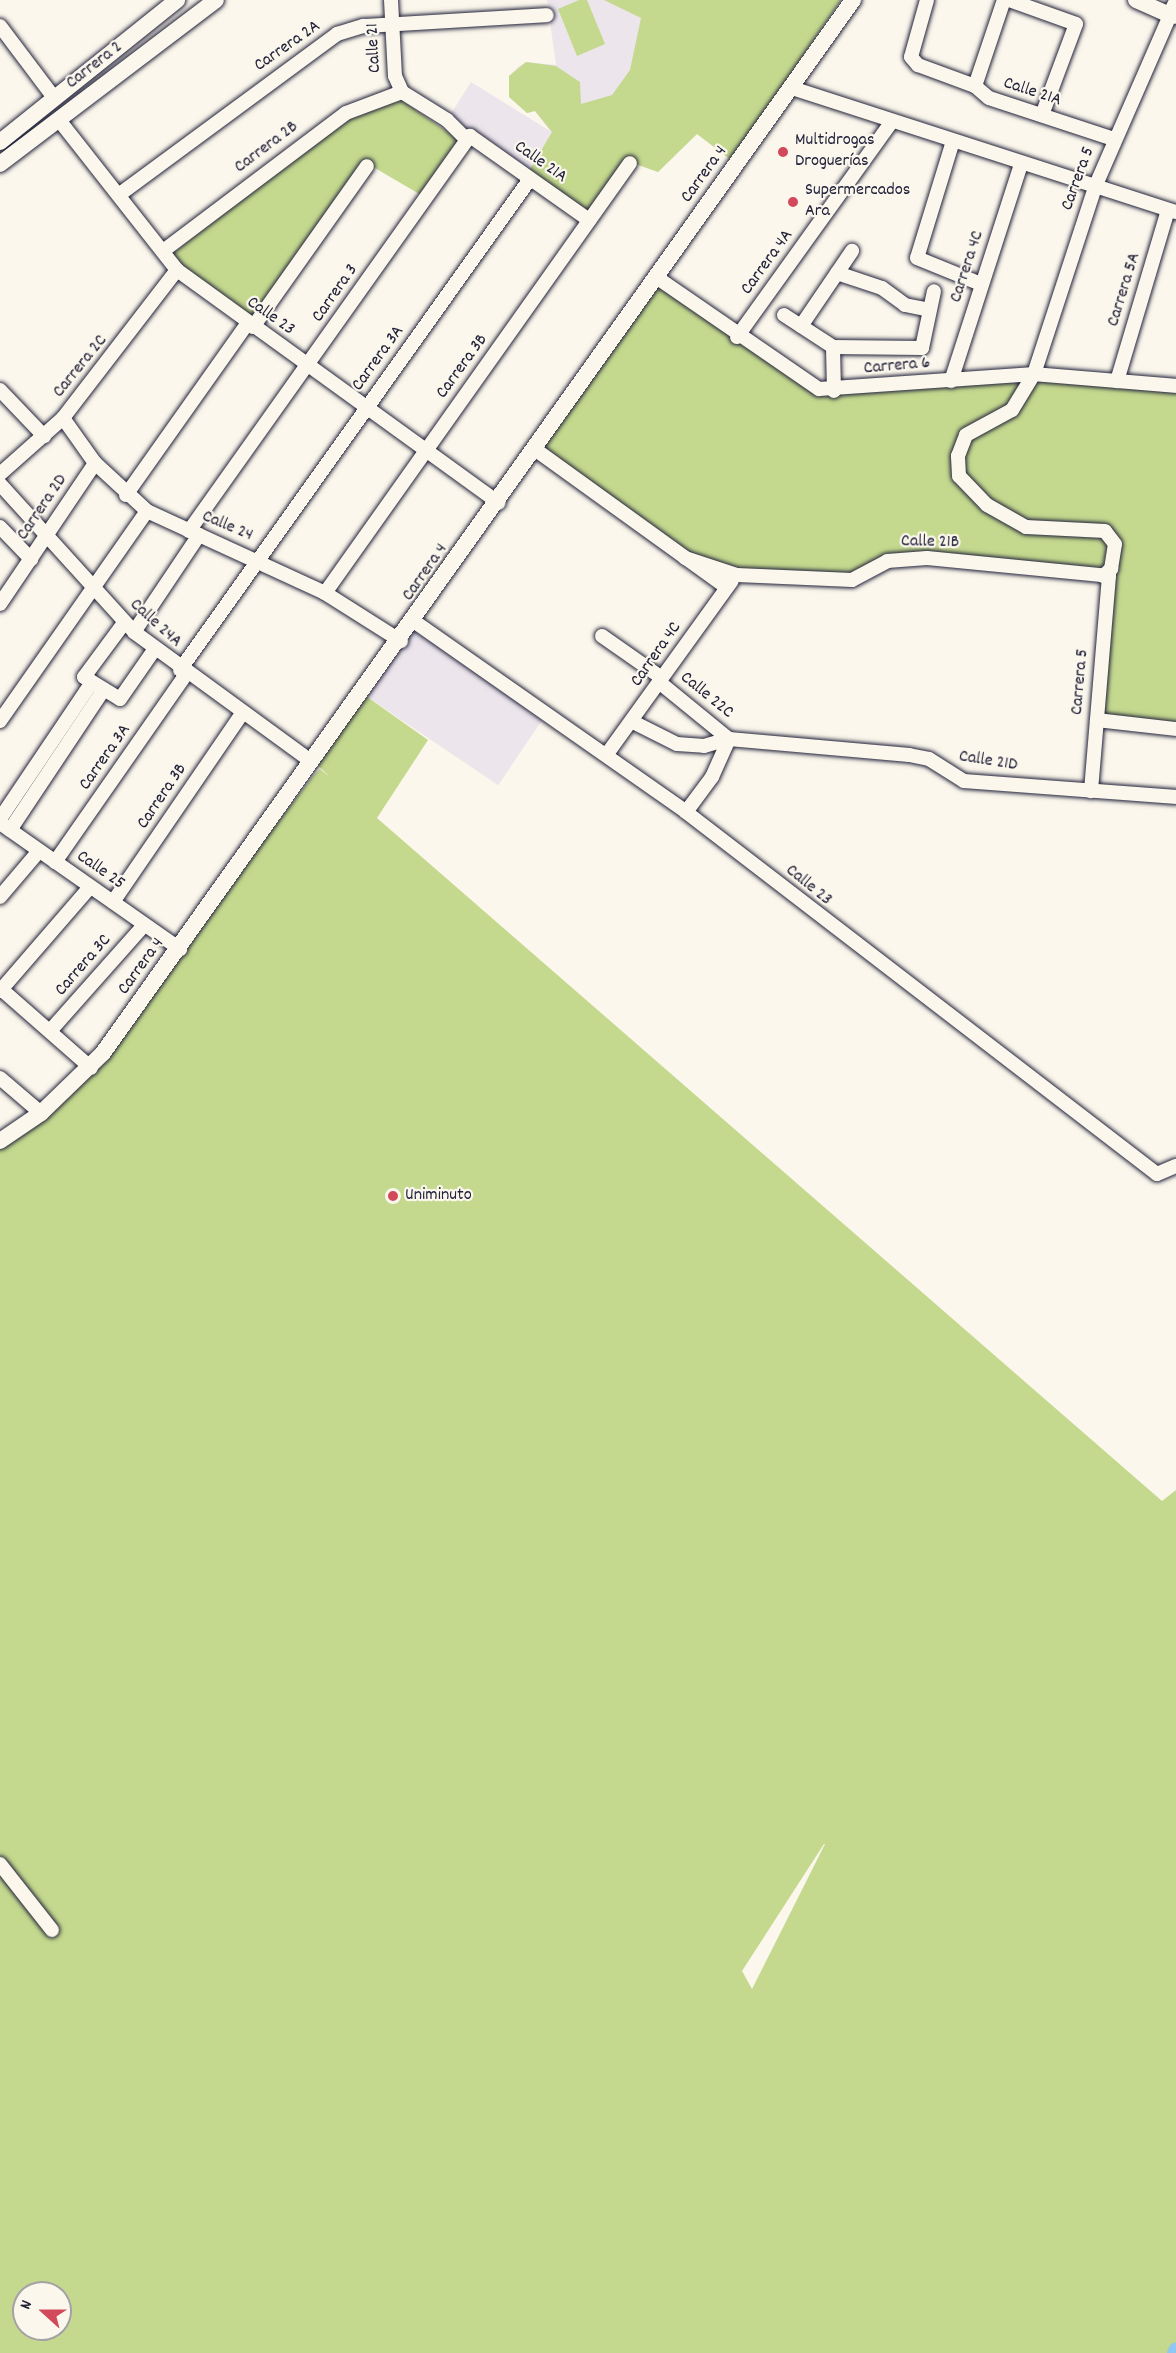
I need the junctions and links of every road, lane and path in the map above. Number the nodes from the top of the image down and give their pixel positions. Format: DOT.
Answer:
graph roads {
  1 [pos="177,0"];
  2 [pos="216,0"];
  3 [pos="391,0"];
  4 [pos="853,0"];
  5 [pos="927,0"];
  6 [pos="1006,0"];
  7 [pos="1136,0"];
  8 [pos="1174,12"];
  9 [pos="547,15"];
  10 [pos="394,24"];
  11 [pos="0,26"];
  12 [pos="975,86"];
  13 [pos="792,88"];
  14 [pos="402,92"];
  15 [pos="55,99"];
  16 [pos="1042,115"];
  17 [pos="59,120"];
  18 [pos="892,122"];
  19 [pos="468,138"];
  20 [pos="1114,139"];
  21 [pos="952,141"];
  22 [pos="0,142"];
  23 [pos="630,163"];
  24 [pos="0,164"];
  25 [pos="1021,164"];
  26 [pos="367,166"];
  27 [pos="530,178"];
  28 [pos="1095,187"];
  29 [pos="120,194"];
  30 [pos="1172,211"];
  31 [pos="589,220"];
  32 [pos="163,251"];
  33 [pos="852,251"];
  34 [pos="177,270"];
  35 [pos="837,273"];
  36 [pos="656,277"];
  37 [pos="981,284"];
  38 [pos="934,291"];
  39 [pos="930,310"];
  40 [pos="784,315"];
  41 [pos="250,325"];
  42 [pos="801,326"];
  43 [pos="737,337"];
  44 [pos="833,347"];
  45 [pos="308,366"];
  46 [pos="1034,374"];
  47 [pos="951,381"];
  48 [pos="1116,381"];
  49 [pos="1176,386"];
  50 [pos="0,390"];
  51 [pos="834,391"];
  52 [pos="367,407"];
  53 [pos="63,417"];
  54 [pos="44,436"];
  55 [pos="427,448"];
  56 [pos="536,450"];
  57 [pos="95,463"];
  58 [pos="0,474"];
  59 [pos="0,484"];
  60 [pos="126,495"];
  61 [pos="499,503"];
  62 [pos="147,511"];
  63 [pos="0,527"];
  64 [pos="194,533"];
  65 [pos="45,537"];
  66 [pos="685,558"];
  67 [pos="31,559"];
  68 [pos="257,560"];
  69 [pos="737,575"];
  70 [pos="1106,576"];
  71 [pos="726,587"];
  72 [pos="94,588"];
  73 [pos="325,593"];
  74 [pos="0,604"];
  75 [pos="415,622"];
  76 [pos="129,628"];
  77 [pos="602,636"];
  78 [pos="401,641"];
  79 [pos="154,650"];
  80 [pos="183,672"];
  81 [pos="661,680"];
  82 [pos="98,686"];
  83 [pos="243,712"];
  84 [pos="1097,720"];
  85 [pos="0,722"];
  86 [pos="633,722"];
  87 [pos="1176,729"];
  88 [pos="729,739"];
  89 [pos="607,754"];
  90 [pos="311,761"];
  91 [pos="1091,792"];
  92 [pos="1176,796"];
  93 [pos="686,812"];
  94 [pos="3,824"];
  95 [pos="39,851"];
  96 [pos="55,862"];
  97 [pos="90,886"];
  98 [pos="0,897"];
  99 [pos="113,902"];
  100 [pos="144,925"];
  101 [pos="180,949"];
  102 [pos="1,990"];
  103 [pos="50,1031"];
  104 [pos="92,1068"];
  105 [pos="0,1078"];
  106 [pos="41,1113"];
  107 [pos="0,1141"];
  108 [pos="1176,1166"];
  109 [pos="0,1864"];
  110 [pos="52,1930"];
  1 -- 15 [label="main road, Carrera 2"];
  2 -- 17 [label="main road, Carrera 2"];
  3 -- 10 [label="street, Calle 21"];
  4 -- 13 [label="main road, Carrera 4"];
  5 -- 12 [label="street, Calle 21A"];
  6 -- 12 [label="street"];
  6 -- 16 [label="street"];
  7 -- 8 [label="main road"];
  8 -- 20 [label="street, Carrera 5"];
  9 -- 10 [label="street, Carrera 2A"];
  10 -- 14 [label="street, Calle 21"];
  10 -- 29 [label="street, Carrera 2A"];
  11 -- 15 [label="street"];
  12 -- 16 [label="street, Calle 21A"];
  13 -- 18 [label="street"];
  13 -- 36 [label="main road, Carrera 4"];
  14 -- 19 [label="street, Calle 21A"];
  14 -- 32 [label="street, Carrera 2B"];
  15 -- 22 [label="main road, Carrera 2"];
  16 -- 20 [label="street, Calle 21A"];
  17 -- 24 [label="main road, Carrera 2"];
  17 -- 29 [label="street, Calle 23"];
  18 -- 21 [label="street"];
  18 -- 43 [label="street, Carrera 4A"];
  19 -- 27 [label="street, Calle 21A"];
  19 -- 45 [label="street, Carrera 3"];
  20 -- 28 [label="street, Carrera 5"];
  21 -- 25 [label="street"];
  21 -- 37 [label="street"];
  23 -- 31 [label="street, Carrera 3B"];
  25 -- 28 [label="street"];
  25 -- 37 [label="street, Carrera 4C"];
  26 -- 41 [label="street"];
  27 -- 31 [label="street, Calle 21A"];
  27 -- 52 [label="street, Carrera 3A"];
  28 -- 30 [label="street"];
  28 -- 46 [label="street, Carrera 5"];
  29 -- 32 [label="street, Calle 23"];
  30 -- 48 [label="street, Carrera 5A"];
  31 -- 55 [label="street, Carrera 3B"];
  32 -- 34 [label="street, Calle 23"];
  33 -- 35 [label="street"];
  34 -- 41 [label="street, Calle 23"];
  34 -- 53 [label="street, Carrera 2C"];
  35 -- 39 [label="street"];
  35 -- 42 [label="street"];
  36 -- 43 [label="street, Carrera 6"];
  36 -- 56 [label="main road, Carrera 4"];
  37 -- 47 [label="street, Carrera 4C"];
  38 -- 39 [label="street"];
  39 -- 44 [label="street"];
  40 -- 42 [label="street"];
  41 -- 45 [label="street, Calle 23"];
  41 -- 60 [label="street"];
  42 -- 44 [label="street"];
  43 -- 51 [label="street, Carrera 6"];
  44 -- 51 [label="street"];
  45 -- 52 [label="street, Calle 23"];
  45 -- 64 [label="street, Carrera 3"];
  46 -- 47 [label="street, Carrera 6"];
  46 -- 48 [label="street, Carrera 6"];
  46 -- 70 [label="street, Carrera 5"];
  47 -- 51 [label="street, Carrera 6"];
  48 -- 49 [label="street, Carrera 6"];
  50 -- 54 [label="street"];
  52 -- 55 [label="street, Calle 23"];
  52 -- 68 [label="street, Carrera 3A"];
  53 -- 54 [label="street, Carrera 2C"];
  53 -- 57 [label="street, Calle 24"];
  54 -- 58 [label="street, Carrera 2C"];
  55 -- 61 [label="street, Calle 23"];
  55 -- 73 [label="street, Carrera 3B"];
  56 -- 61 [label="main road, Carrera 4"];
  56 -- 66 [label="street, Calle 21B"];
  57 -- 60 [label="street, Calle 24"];
  57 -- 65 [label="street, Carrera 2D"];
  59 -- 65 [label="street, Calle 24A"];
  60 -- 62 [label="street, Calle 24"];
  61 -- 75 [label="main road, Carrera 4"];
  62 -- 64 [label="street, Calle 24"];
  62 -- 72 [label="street"];
  63 -- 67 [label="street"];
  64 -- 68 [label="street, Calle 24"];
  64 -- 76 [label="street"];
  65 -- 67 [label="street, Carrera 2D"];
  65 -- 72 [label="street, Calle 24A"];
  66 -- 69 [label="street, Calle 21B"];
  66 -- 71 [label="street, Calle 21B"];
  67 -- 74 [label="street, Carrera 2D"];
  68 -- 73 [label="street, Calle 24"];
  68 -- 80 [label="street"];
  69 -- 70 [label="street, Calle 21B"];
  69 -- 71 [label="street, Carrera 4C"];
  70 -- 84 [label="street, Carrera 5"];
  71 -- 81 [label="street, Carrera 4C"];
  72 -- 76 [label="street, Calle 24A"];
  72 -- 85 [label="street"];
  73 -- 78 [label="street, Calle 24"];
  75 -- 78 [label="main road, Carrera 4"];
  75 -- 89 [label="street, Calle 23"];
  76 -- 79 [label="street, Calle 24A"];
  76 -- 82 [label="street"];
  77 -- 81 [label="street, Calle 22C"];
  78 -- 90 [label="main road, Carrera 4"];
  79 -- 80 [label="street, Calle 24A"];
  79 -- 82 [label="street"];
  80 -- 83 [label="street, Calle 24A"];
  80 -- 96 [label="street, Carrera 3A"];
  81 -- 86 [label="street, Carrera 4C"];
  81 -- 88 [label="street, Calle 22C"];
  82 -- 94 [label="street"];
  83 -- 90 [label="street, Calle 24A"];
  83 -- 99 [label="street, Carrera 3B"];
  84 -- 87 [label="street"];
  84 -- 91 [label="street, Carrera 5"];
  86 -- 88 [label="street, Calle 21D"];
  86 -- 89 [label="street, Carrera 4C"];
  88 -- 91 [label="street, Calle 21D"];
  88 -- 93 [label="street"];
  89 -- 93 [label="street, Calle 23"];
  90 -- 101 [label="main road, Carrera 4"];
  91 -- 92 [label="street, Calle 21D"];
  93 -- 108 [label="street, Calle 23"];
  94 -- 95 [label="street, Calle 25"];
  95 -- 96 [label="street, Calle 25"];
  95 -- 98 [label="street"];
  96 -- 97 [label="street, Calle 25"];
  97 -- 99 [label="street, Calle 25"];
  97 -- 102 [label="street"];
  99 -- 100 [label="street, Calle 25"];
  100 -- 101 [label="street, Calle 25"];
  100 -- 103 [label="street, Carrera 3C"];
  101 -- 104 [label="main road, Carrera 4"];
  102 -- 103 [label="street"];
  103 -- 104 [label="street"];
  104 -- 106 [label="main road, Carrera 4"];
  105 -- 106 [label="street"];
  106 -- 107 [label="main road, Carrera 4"];
  109 -- 110 [label="street"];
}
